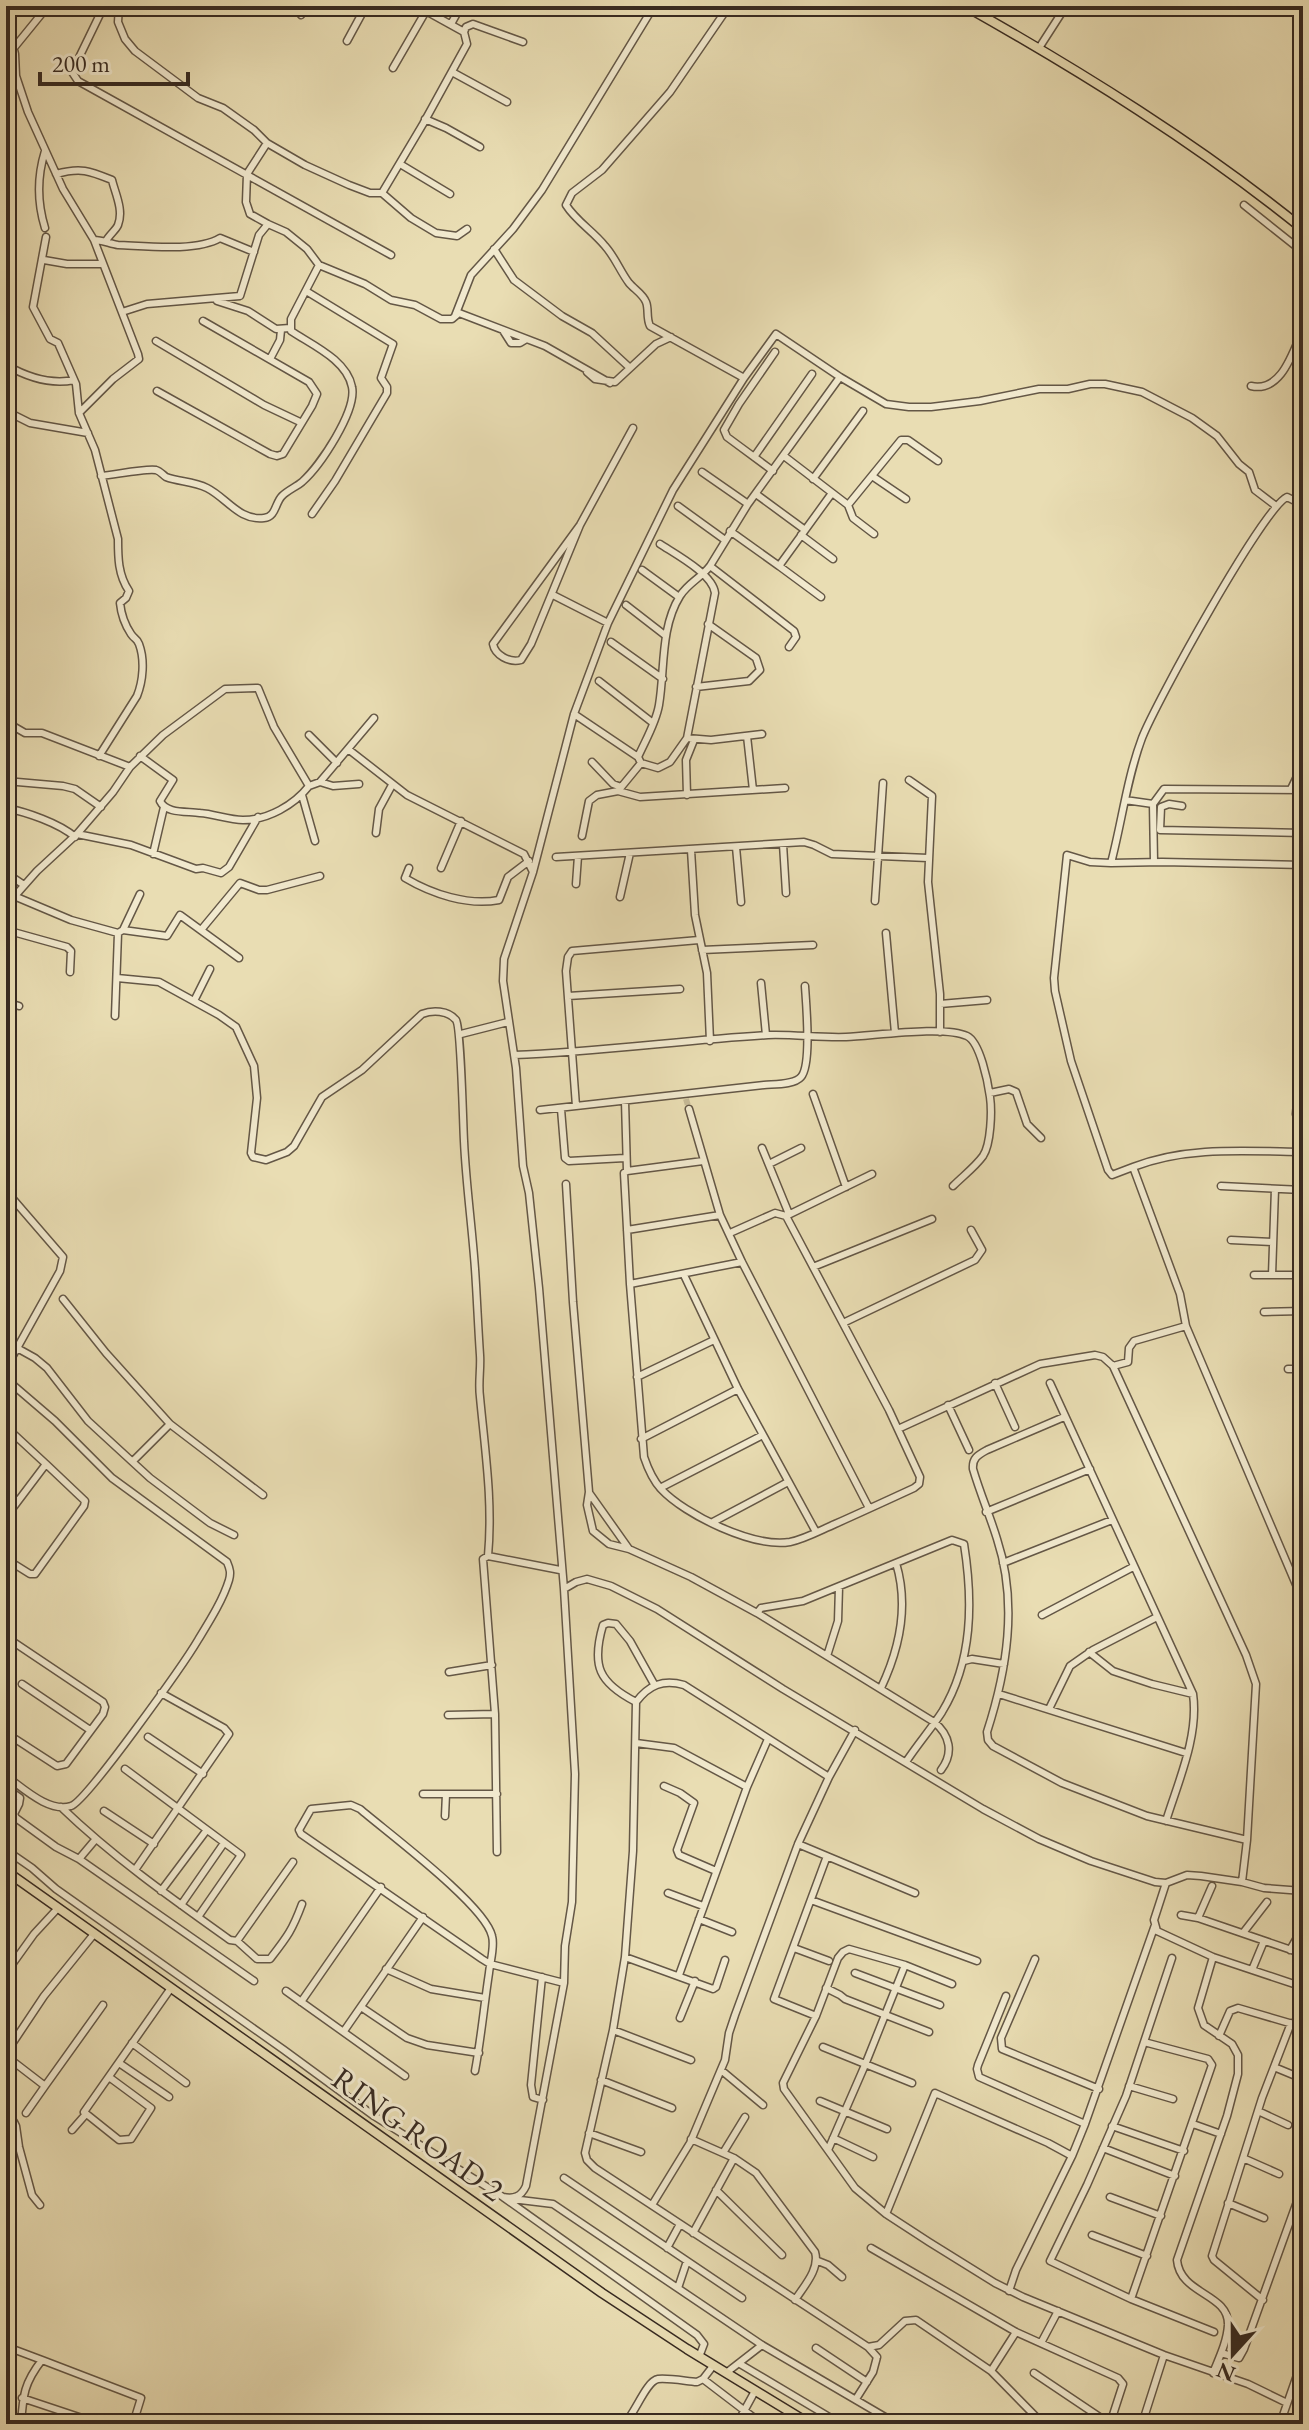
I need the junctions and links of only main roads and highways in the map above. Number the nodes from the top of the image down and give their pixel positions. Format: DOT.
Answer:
graph roads {
  1 [pos="965,6"];
  2 [pos="1303,229"];
  3 [pos="6,1871"];
  4 [pos="810,2424"];
  1 -- 2 [label="main road"];
  3 -- 4 [label="main road, RING ROAD 2"];
}
